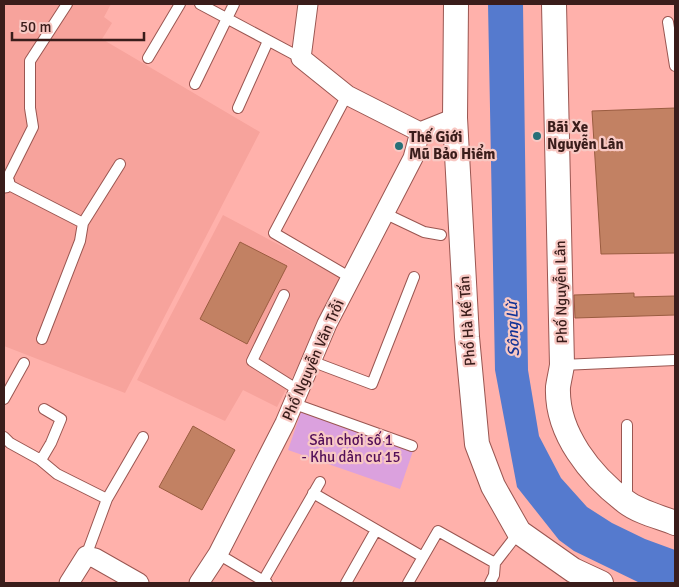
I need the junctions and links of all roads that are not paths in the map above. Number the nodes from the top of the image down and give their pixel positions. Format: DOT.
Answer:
graph roads {
  1 [pos="67,4"];
  2 [pos="180,4"];
  3 [pos="200,4"];
  4 [pos="234,4"];
  5 [pos="308,4"];
  6 [pos="456,4"];
  7 [pos="554,4"];
  8 [pos="227,19"];
  9 [pos="668,22"];
  10 [pos="268,41"];
  11 [pos="148,58"];
  12 [pos="301,58"];
  13 [pos="675,66"];
  14 [pos="195,84"];
  15 [pos="347,95"];
  16 [pos="238,108"];
  17 [pos="456,118"];
  18 [pos="420,132"];
  19 [pos="120,164"];
  20 [pos="5,182"];
  21 [pos="384,213"];
  22 [pos="83,223"];
  23 [pos="441,235"];
  24 [pos="414,277"];
  25 [pos="351,278"];
  26 [pos="284,296"];
  27 [pos="42,339"];
  28 [pos="675,360"];
  29 [pos="310,361"];
  30 [pos="24,363"];
  31 [pos="562,365"];
  32 [pos="295,397"];
  33 [pos="4,400"];
  34 [pos="44,408"];
  35 [pos="628,425"];
  36 [pos="4,437"];
  37 [pos="143,437"];
  38 [pos="412,446"];
  39 [pos="41,460"];
  40 [pos="320,482"];
  41 [pos="313,493"];
  42 [pos="107,499"];
  43 [pos="627,503"];
  44 [pos="675,523"];
  45 [pos="376,530"];
  46 [pos="519,532"];
  47 [pos="218,554"];
  48 [pos="86,556"];
  49 [pos="423,557"];
  50 [pos="495,563"];
  51 [pos="589,581"];
  52 [pos="265,582"];
  53 [pos="69,583"];
  54 [pos="139,583"];
  55 [pos="199,583"];
  56 [pos="346,583"];
  57 [pos="408,583"];
  58 [pos="490,583"];
  1 -- 20 [label="lane"];
  2 -- 11 [label="lane"];
  3 -- 8 [label="lane"];
  4 -- 8 [label="lane"];
  5 -- 12 [label="street"];
  6 -- 17 [label="street, Phố Hà Kế Tấn"];
  7 -- 31 [label="street, Phố Nguyễn Lân"];
  8 -- 10 [label="lane"];
  8 -- 14 [label="lane"];
  9 -- 13 [label="lane"];
  10 -- 12 [label="lane"];
  10 -- 16 [label="lane"];
  12 -- 15 [label="street"];
  15 -- 18 [label="street"];
  15 -- 25 [label="lane"];
  17 -- 18 [label="street"];
  17 -- 46 [label="street, Phố Hà Kế Tấn"];
  18 -- 21 [label="street, Phố Nguyễn Văn Trỗi"];
  19 -- 22 [label="lane"];
  20 -- 22 [label="lane"];
  21 -- 23 [label="lane"];
  21 -- 25 [label="street, Phố Nguyễn Văn Trỗi"];
  22 -- 27 [label="lane"];
  24 -- 29 [label="lane"];
  25 -- 29 [label="street, Phố Nguyễn Văn Trỗi"];
  26 -- 32 [label="lane"];
  28 -- 31 [label="lane"];
  29 -- 32 [label="street, Phố Nguyễn Văn Trỗi"];
  30 -- 33 [label="lane"];
  31 -- 43 [label="street, Phố Nguyễn Lân"];
  32 -- 38 [label="lane"];
  32 -- 47 [label="street, Phố Nguyễn Văn Trỗi"];
  34 -- 39 [label="lane"];
  35 -- 43 [label="lane"];
  36 -- 39 [label="lane"];
  37 -- 42 [label="lane"];
  39 -- 42 [label="lane"];
  40 -- 41 [label="lane"];
  41 -- 45 [label="lane"];
  41 -- 52 [label="lane"];
  42 -- 48 [label="lane"];
  43 -- 44 [label="street, Phố Nguyễn Lân"];
  45 -- 49 [label="lane"];
  45 -- 56 [label="lane"];
  46 -- 50 [label="lane"];
  46 -- 51 [label="street, Phố Hà Kế Tấn"];
  47 -- 52 [label="lane"];
  47 -- 55 [label="street, Phố Nguyễn Văn Trỗi"];
  48 -- 53 [label="street"];
  48 -- 54 [label="street"];
  49 -- 50 [label="lane"];
  49 -- 57 [label="lane"];
  50 -- 58 [label="lane"];
}
